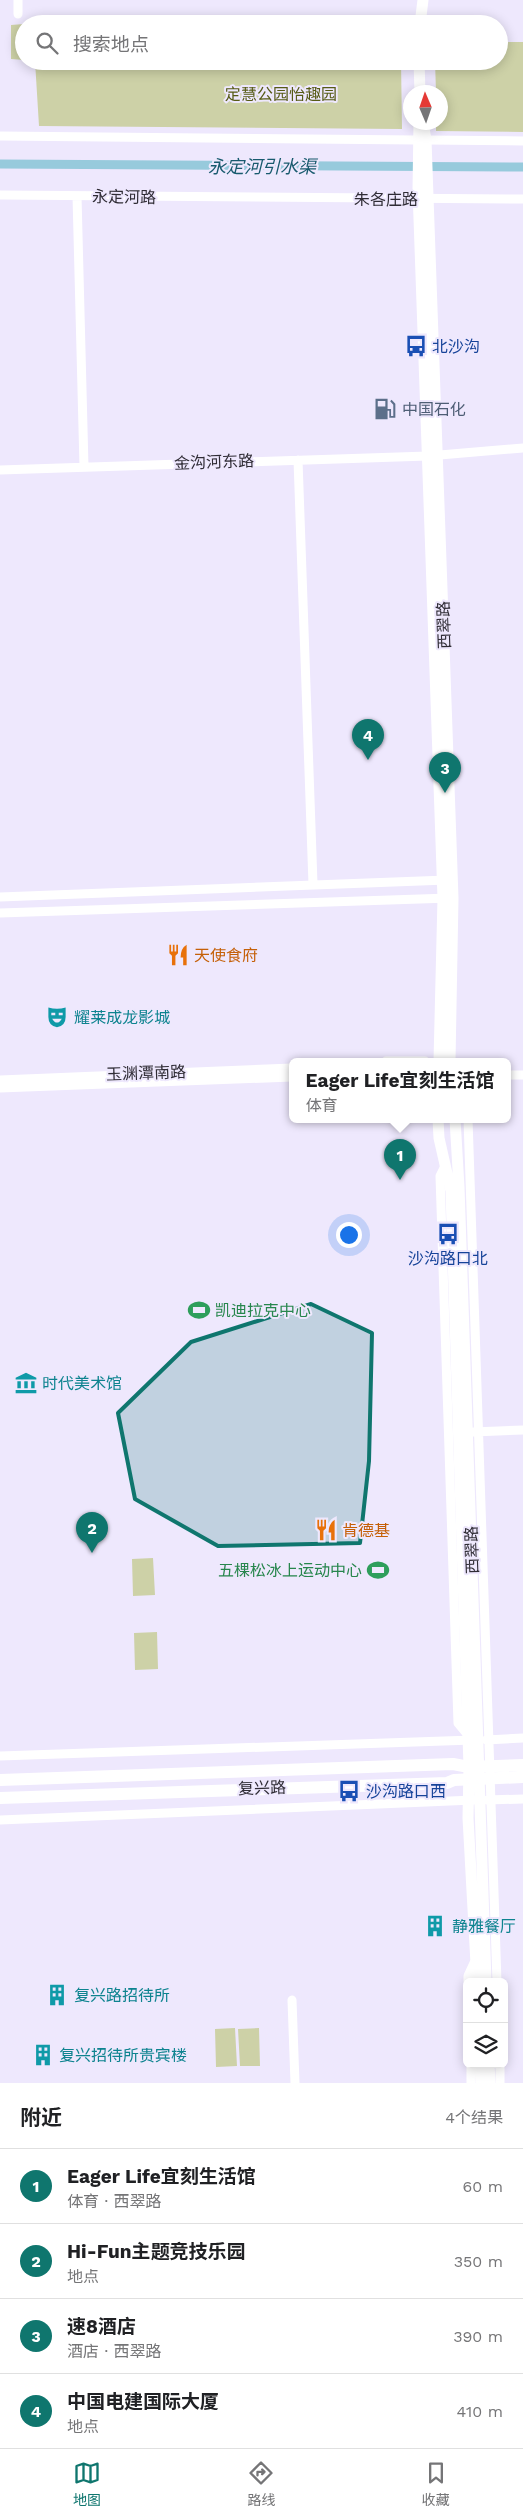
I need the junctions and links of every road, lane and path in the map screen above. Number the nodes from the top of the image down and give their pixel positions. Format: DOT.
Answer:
graph roads {
  1 [pos="18,0"];
  2 [pos="423,0"];
  3 [pos="18,14"];
  4 [pos="421,15"];
  5 [pos="419,70"];
  6 [pos="420,85"];
  7 [pos="420,130"];
  8 [pos="423,130"];
  9 [pos="0,136"];
  10 [pos="523,140"];
  11 [pos="422,143"];
  12 [pos="423,194"];
  13 [pos="0,195"];
  14 [pos="77,196"];
  15 [pos="249,198"];
  16 [pos="523,199"];
  17 [pos="523,448"];
  18 [pos="433,455"];
  19 [pos="298,460"];
  20 [pos="84,467"];
  21 [pos="0,470"];
  22 [pos="448,880"];
  23 [pos="312,884"];
  24 [pos="0,896"];
  25 [pos="448,898"];
  26 [pos="0,913"];
  27 [pos="440,1058"];
  28 [pos="450,1058"];
  29 [pos="289,1068"];
  30 [pos="289,1077"];
  31 [pos="0,1080"];
  32 [pos="0,1088"];
  33 [pos="438,1123"];
  34 [pos="455,1123"];
  35 [pos="468,1123"];
  36 [pos="445,1166"];
  37 [pos="523,1430"];
  38 [pos="468,1432"];
  39 [pos="523,1738"];
  40 [pos="476,1739"];
  41 [pos="0,1756"];
  42 [pos="523,1765"];
  43 [pos="480,1773"];
  44 [pos="523,1777"];
  45 [pos="0,1780"];
  46 [pos="0,1798"];
  47 [pos="523,1799"];
  48 [pos="474,1800"];
  49 [pos="492,1800"];
  50 [pos="0,1820"];
  51 [pos="474,1962"];
  52 [pos="468,1978"];
  53 [pos="476,1978"];
  54 [pos="486,1978"];
  55 [pos="497,1978"];
  56 [pos="292,2000"];
  57 [pos="471,2068"];
  58 [pos="480,2068"];
  59 [pos="489,2068"];
  60 [pos="500,2068"];
  61 [pos="296,2083"];
  62 [pos="472,2083"];
  63 [pos="481,2083"];
  64 [pos="490,2083"];
  65 [pos="500,2083"];
  1 -- 3 [label="street"];
  2 -- 4 [label="main road"];
  5 -- 6 [label="main road"];
  7 -- 11 [label="main road"];
  8 -- 11 [label="main road"];
  9 -- 11 [label="street"];
  10 -- 11 [label="street"];
  11 -- 12 [label="main road, 西翠路"];
  12 -- 15 [label="street, 朱各庄路"];
  12 -- 16 [label="street, 朱各庄路"];
  12 -- 18 [label="main road, 西翠路"];
  13 -- 14 [label="street, 永定河路"];
  14 -- 15 [label="street, 永定河路"];
  14 -- 20 [label="street"];
  17 -- 18 [label="street, 金沟河东路"];
  18 -- 19 [label="street, 金沟河东路"];
  18 -- 22 [label="main road, 西翠路"];
  19 -- 20 [label="street, 金沟河东路"];
  19 -- 23 [label="street"];
  20 -- 21 [label="street, 金沟河东路"];
  22 -- 23 [label="street"];
  22 -- 25 [label="main road, 西翠路"];
  23 -- 24 [label="street"];
  25 -- 26 [label="street"];
  25 -- 27 [label="main road, 西翠路"];
  25 -- 28 [label="main road, 西翠路"];
  29 -- 31 [label="street, 玉渊潭南路"];
  30 -- 32 [label="street, 玉渊潭南路"];
  33 -- 36 [label="main road, 西翠路"];
  34 -- 38 [label="main road, 西翠路"];
  35 -- 38 [label="street"];
  36 -- 38 [label="main road, 西翠路"];
  36 -- 40 [label="street"];
  37 -- 38 [label="street"];
  38 -- 40 [label="main road, 西翠路"];
  38 -- 40 [label="street"];
  39 -- 40 [label="street"];
  40 -- 41 [label="street"];
  40 -- 43 [label="main road, 西翠路"];
  42 -- 43 [label="highway, 复兴路"];
  43 -- 44 [label="highway, 复兴路"];
  43 -- 45 [label="highway, 复兴路"];
  43 -- 46 [label="highway, 复兴路"];
  43 -- 48 [label="main road, 西翠路"];
  43 -- 49 [label="street"];
  47 -- 49 [label="street, 复兴路"];
  48 -- 49 [label="street, 复兴路"];
  48 -- 50 [label="street, 复兴路"];
  48 -- 51 [label="main road, 西翠路"];
  48 -- 54 [label="main road, 西翠路"];
  49 -- 55 [label="street"];
  51 -- 52 [label="street"];
  51 -- 53 [label="main road, 西翠路"];
  56 -- 61 [label="street"];
  57 -- 62 [label="street"];
  58 -- 63 [label="main road"];
  59 -- 64 [label="main road"];
  60 -- 65 [label="street"];
}
